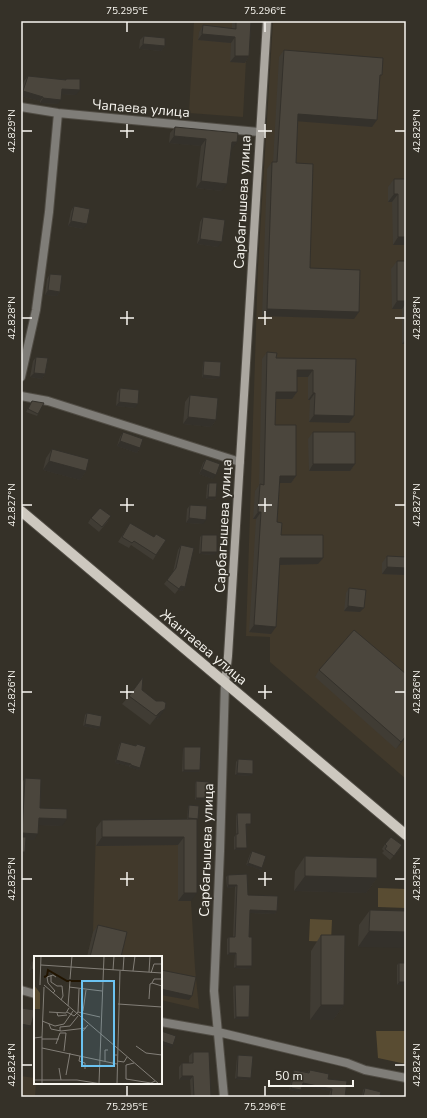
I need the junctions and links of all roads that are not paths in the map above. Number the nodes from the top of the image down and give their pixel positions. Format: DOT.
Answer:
graph roads {
  1 [pos="267,21"];
  2 [pos="21,107"];
  3 [pos="58,113"];
  4 [pos="259,132"];
  5 [pos="21,376"];
  6 [pos="21,396"];
  7 [pos="240,462"];
  8 [pos="21,511"];
  9 [pos="225,683"];
  10 [pos="406,835"];
  11 [pos="21,990"];
  12 [pos="34,994"];
  13 [pos="162,1022"];
  14 [pos="218,1032"];
  15 [pos="406,1078"];
  16 [pos="224,1097"];
  1 -- 4 [label="street, Сарбагышева улица"];
  2 -- 3 [label="street, Чапаева улица"];
  3 -- 4 [label="street, Чапаева улица"];
  3 -- 5 [label="street"];
  4 -- 7 [label="street, Сарбагышева улица"];
  6 -- 7 [label="street"];
  7 -- 9 [label="street, Сарбагышева улица"];
  8 -- 9 [label="main road, Жантаева улица"];
  9 -- 10 [label="main road, Жантаева улица"];
  9 -- 14 [label="street, Сарбагышева улица"];
  11 -- 12 [label="street"];
  13 -- 14 [label="street"];
  14 -- 15 [label="street"];
  14 -- 16 [label="street, Сарбагышева улица"];
}
